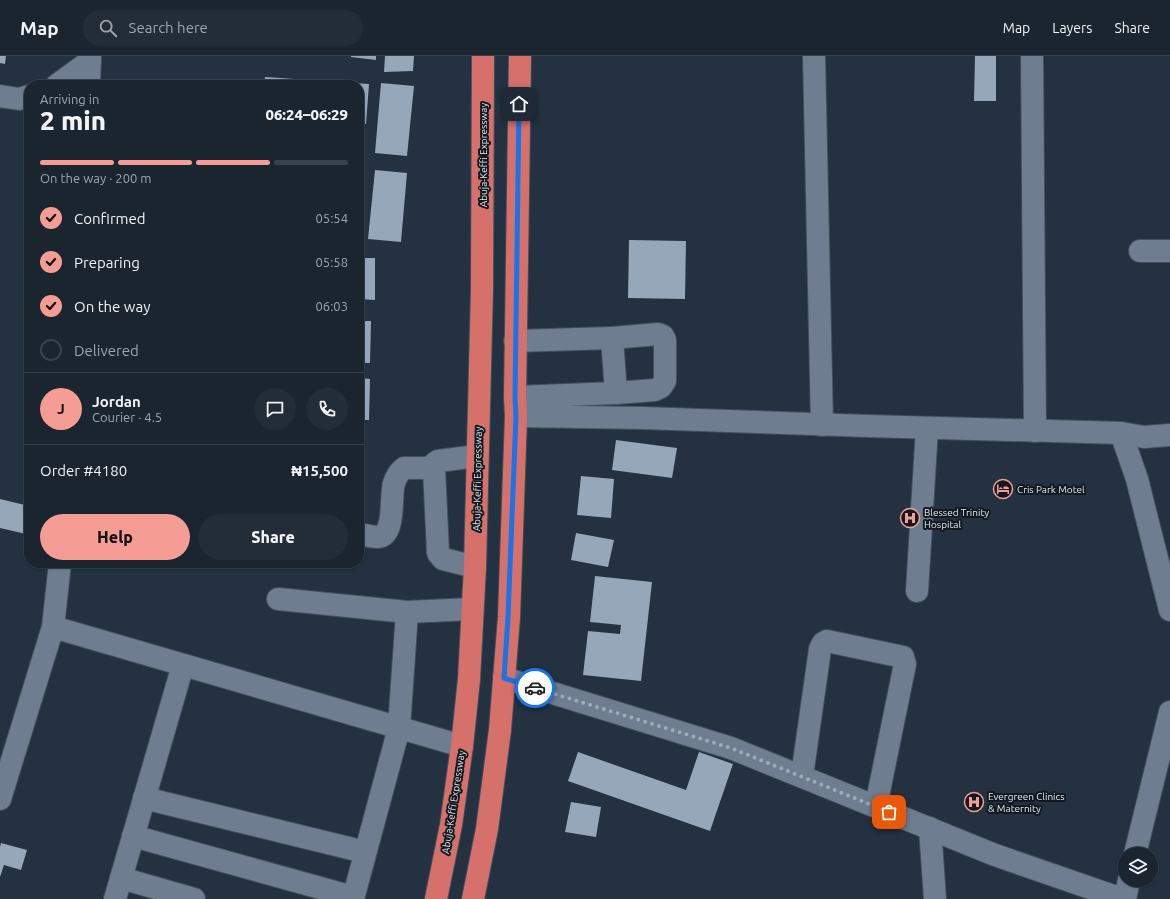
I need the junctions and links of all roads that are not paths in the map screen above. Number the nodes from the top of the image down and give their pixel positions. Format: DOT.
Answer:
graph roads {
  1 [pos="483,56"];
  2 [pos="520,56"];
  3 [pos="814,56"];
  4 [pos="1032,56"];
  5 [pos="90,59"];
  6 [pos="63,80"];
  7 [pos="89,80"];
  8 [pos="0,96"];
  9 [pos="24,98"];
  10 [pos="1140,251"];
  11 [pos="1170,252"];
  12 [pos="612,338"];
  13 [pos="515,341"];
  14 [pos="616,393"];
  15 [pos="515,407"];
  16 [pos="822,425"];
  17 [pos="926,428"];
  18 [pos="1035,431"];
  19 [pos="1121,433"];
  20 [pos="1170,434"];
  21 [pos="477,456"];
  22 [pos="434,468"];
  23 [pos="364,535"];
  24 [pos="475,567"];
  25 [pos="59,568"];
  26 [pos="917,591"];
  27 [pos="278,599"];
  28 [pos="472,609"];
  29 [pos="1170,610"];
  30 [pos="407,612"];
  31 [pos="53,627"];
  32 [pos="183,665"];
  33 [pos="504,678"];
  34 [pos="1170,712"];
  35 [pos="399,728"];
  36 [pos="462,746"];
  37 [pos="802,776"];
  38 [pos="144,798"];
  39 [pos="0,799"];
  40 [pos="876,806"];
  41 [pos="930,828"];
  42 [pos="133,836"];
  43 [pos="1138,847"];
  44 [pos="365,852"];
  45 [pos="121,878"];
  46 [pos="1127,887"];
  47 [pos="353,898"];
  48 [pos="115,899"];
  49 [pos="194,899"];
  50 [pos="436,899"];
  51 [pos="473,899"];
  52 [pos="935,899"];
  53 [pos="1123,899"];
  1 -- 21 [label="highway, Abuja-Keffi Expressway"];
  2 -- 13 [label="highway"];
  3 -- 16 [label="street"];
  4 -- 18 [label="street"];
  5 -- 6 [label="street"];
  5 -- 7 [label="street"];
  8 -- 9 [label="street"];
  10 -- 11 [label="street"];
  12 -- 13 [label="street"];
  12 -- 14 [label="street"];
  12 -- 14 [label="street"];
  13 -- 15 [label="highway"];
  14 -- 15 [label="street"];
  15 -- 16 [label="street"];
  15 -- 33 [label="highway"];
  16 -- 17 [label="street"];
  17 -- 18 [label="street"];
  17 -- 26 [label="street"];
  18 -- 19 [label="street"];
  19 -- 20 [label="street"];
  19 -- 29 [label="street"];
  21 -- 22 [label="street"];
  21 -- 24 [label="highway, Abuja-Keffi Expressway"];
  22 -- 23 [label="street"];
  22 -- 24 [label="street"];
  24 -- 28 [label="highway, Abuja-Keffi Expressway"];
  25 -- 31 [label="street"];
  27 -- 30 [label="street"];
  28 -- 30 [label="street"];
  28 -- 36 [label="highway, Abuja-Keffi Expressway"];
  30 -- 35 [label="street"];
  31 -- 32 [label="street"];
  31 -- 39 [label="street"];
  32 -- 35 [label="street"];
  32 -- 38 [label="street"];
  33 -- 37 [label="street"];
  33 -- 51 [label="highway"];
  34 -- 43 [label="street"];
  35 -- 36 [label="street"];
  35 -- 44 [label="street"];
  36 -- 50 [label="highway, Abuja-Keffi Expressway"];
  37 -- 40 [label="street"];
  37 -- 40 [label="street"];
  38 -- 42 [label="street"];
  38 -- 44 [label="street"];
  40 -- 41 [label="street"];
  41 -- 52 [label="street"];
  41 -- 53 [label="street"];
  42 -- 45 [label="street"];
  42 -- 47 [label="street"];
  44 -- 47 [label="street"];
  45 -- 48 [label="street"];
  45 -- 49 [label="street"];
  46 -- 53 [label="street"];
}
